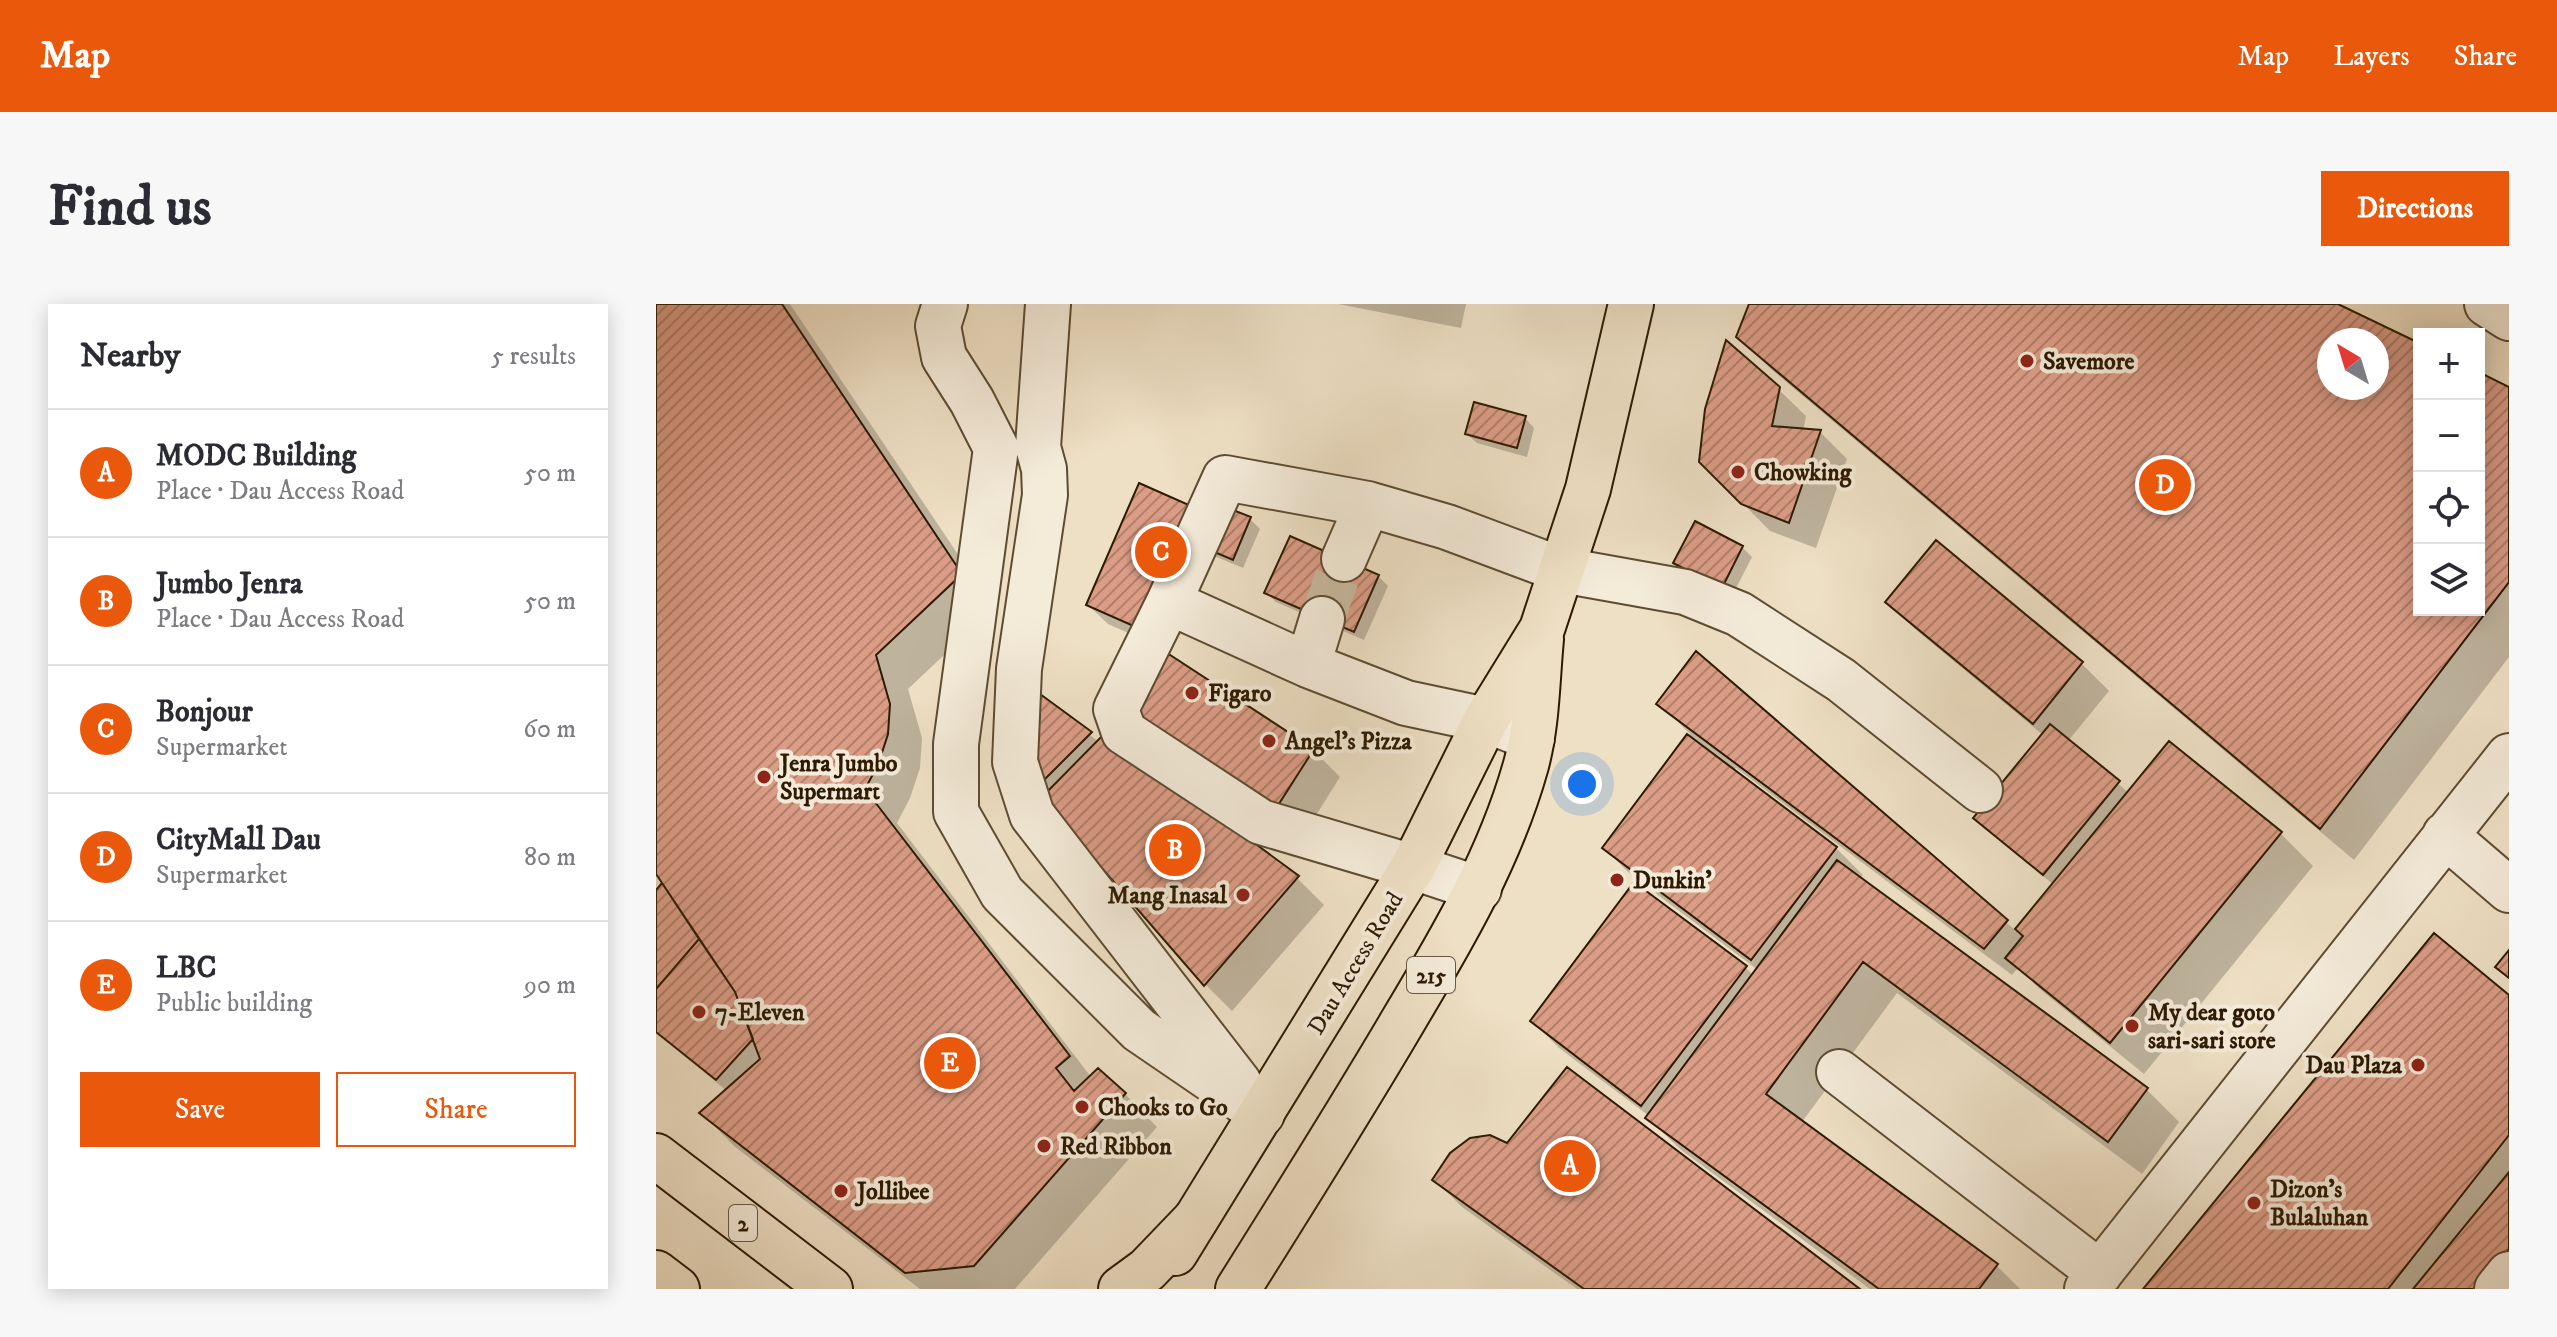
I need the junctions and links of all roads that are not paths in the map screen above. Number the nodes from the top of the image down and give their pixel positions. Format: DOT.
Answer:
graph roads {
  1 [pos="945,304"];
  2 [pos="1048,304"];
  3 [pos="1631,304"];
  4 [pos="2487,304"];
  5 [pos="2509,318"];
  6 [pos="1017,447"];
  7 [pos="1368,504"];
  8 [pos="1344,559"];
  9 [pos="1562,570"];
  10 [pos="1169,602"];
  11 [pos="1322,619"];
  12 [pos="1542,629"];
  13 [pos="971,639"];
  14 [pos="1022,648"];
  15 [pos="1308,665"];
  16 [pos="1486,720"];
  17 [pos="1532,738"];
  18 [pos="2509,756"];
  19 [pos="1980,790"];
  20 [pos="2445,835"];
  21 [pos="1413,867"];
  22 [pos="1479,889"];
  23 [pos="2509,890"];
  24 [pos="1839,1072"];
  25 [pos="1262,1114"];
  26 [pos="656,1156"];
  27 [pos="1195,1220"];
  28 [pos="656,1273"];
  29 [pos="2509,1274"];
  30 [pos="2094,1281"];
  31 [pos="677,1289"];
  32 [pos="830,1289"];
  33 [pos="1121,1289"];
  34 [pos="1152,1289"];
  35 [pos="1238,1289"];
  36 [pos="2497,1289"];
  1 -- 6 [label="lane"];
  2 -- 6 [label="lane"];
  3 -- 9 [label="main road, Dau Access Road / 215"];
  4 -- 5 [label="lane"];
  6 -- 13 [label="lane"];
  6 -- 14 [label="lane"];
  7 -- 8 [label="lane"];
  7 -- 9 [label="lane"];
  7 -- 10 [label="lane"];
  9 -- 12 [label="main road, Dau Access Road / 215"];
  9 -- 19 [label="lane"];
  10 -- 15 [label="lane"];
  10 -- 21 [label="lane"];
  11 -- 15 [label="lane"];
  12 -- 16 [label="main road, Dau Access Road / 215"];
  12 -- 17 [label="main road, Dau Access Road / 215"];
  13 -- 14 [label="lane"];
  13 -- 25 [label="lane"];
  14 -- 25 [label="lane"];
  15 -- 16 [label="lane"];
  16 -- 17 [label="lane"];
  16 -- 21 [label="main road, Dau Access Road / 215"];
  17 -- 22 [label="main road, Dau Access Road / 215"];
  18 -- 20 [label="lane"];
  20 -- 23 [label="lane"];
  20 -- 30 [label="lane"];
  21 -- 22 [label="lane"];
  21 -- 25 [label="main road, Dau Access Road / 215"];
  22 -- 35 [label="main road, Dau Access Road / 215"];
  24 -- 30 [label="lane"];
  25 -- 27 [label="main road, Dau Access Road / 215"];
  26 -- 32 [label="main road, 2"];
  27 -- 33 [label="main road"];
  27 -- 34 [label="main road, Dau Access Road / 215"];
  28 -- 31 [label="main road"];
  29 -- 36 [label="lane"];
}
